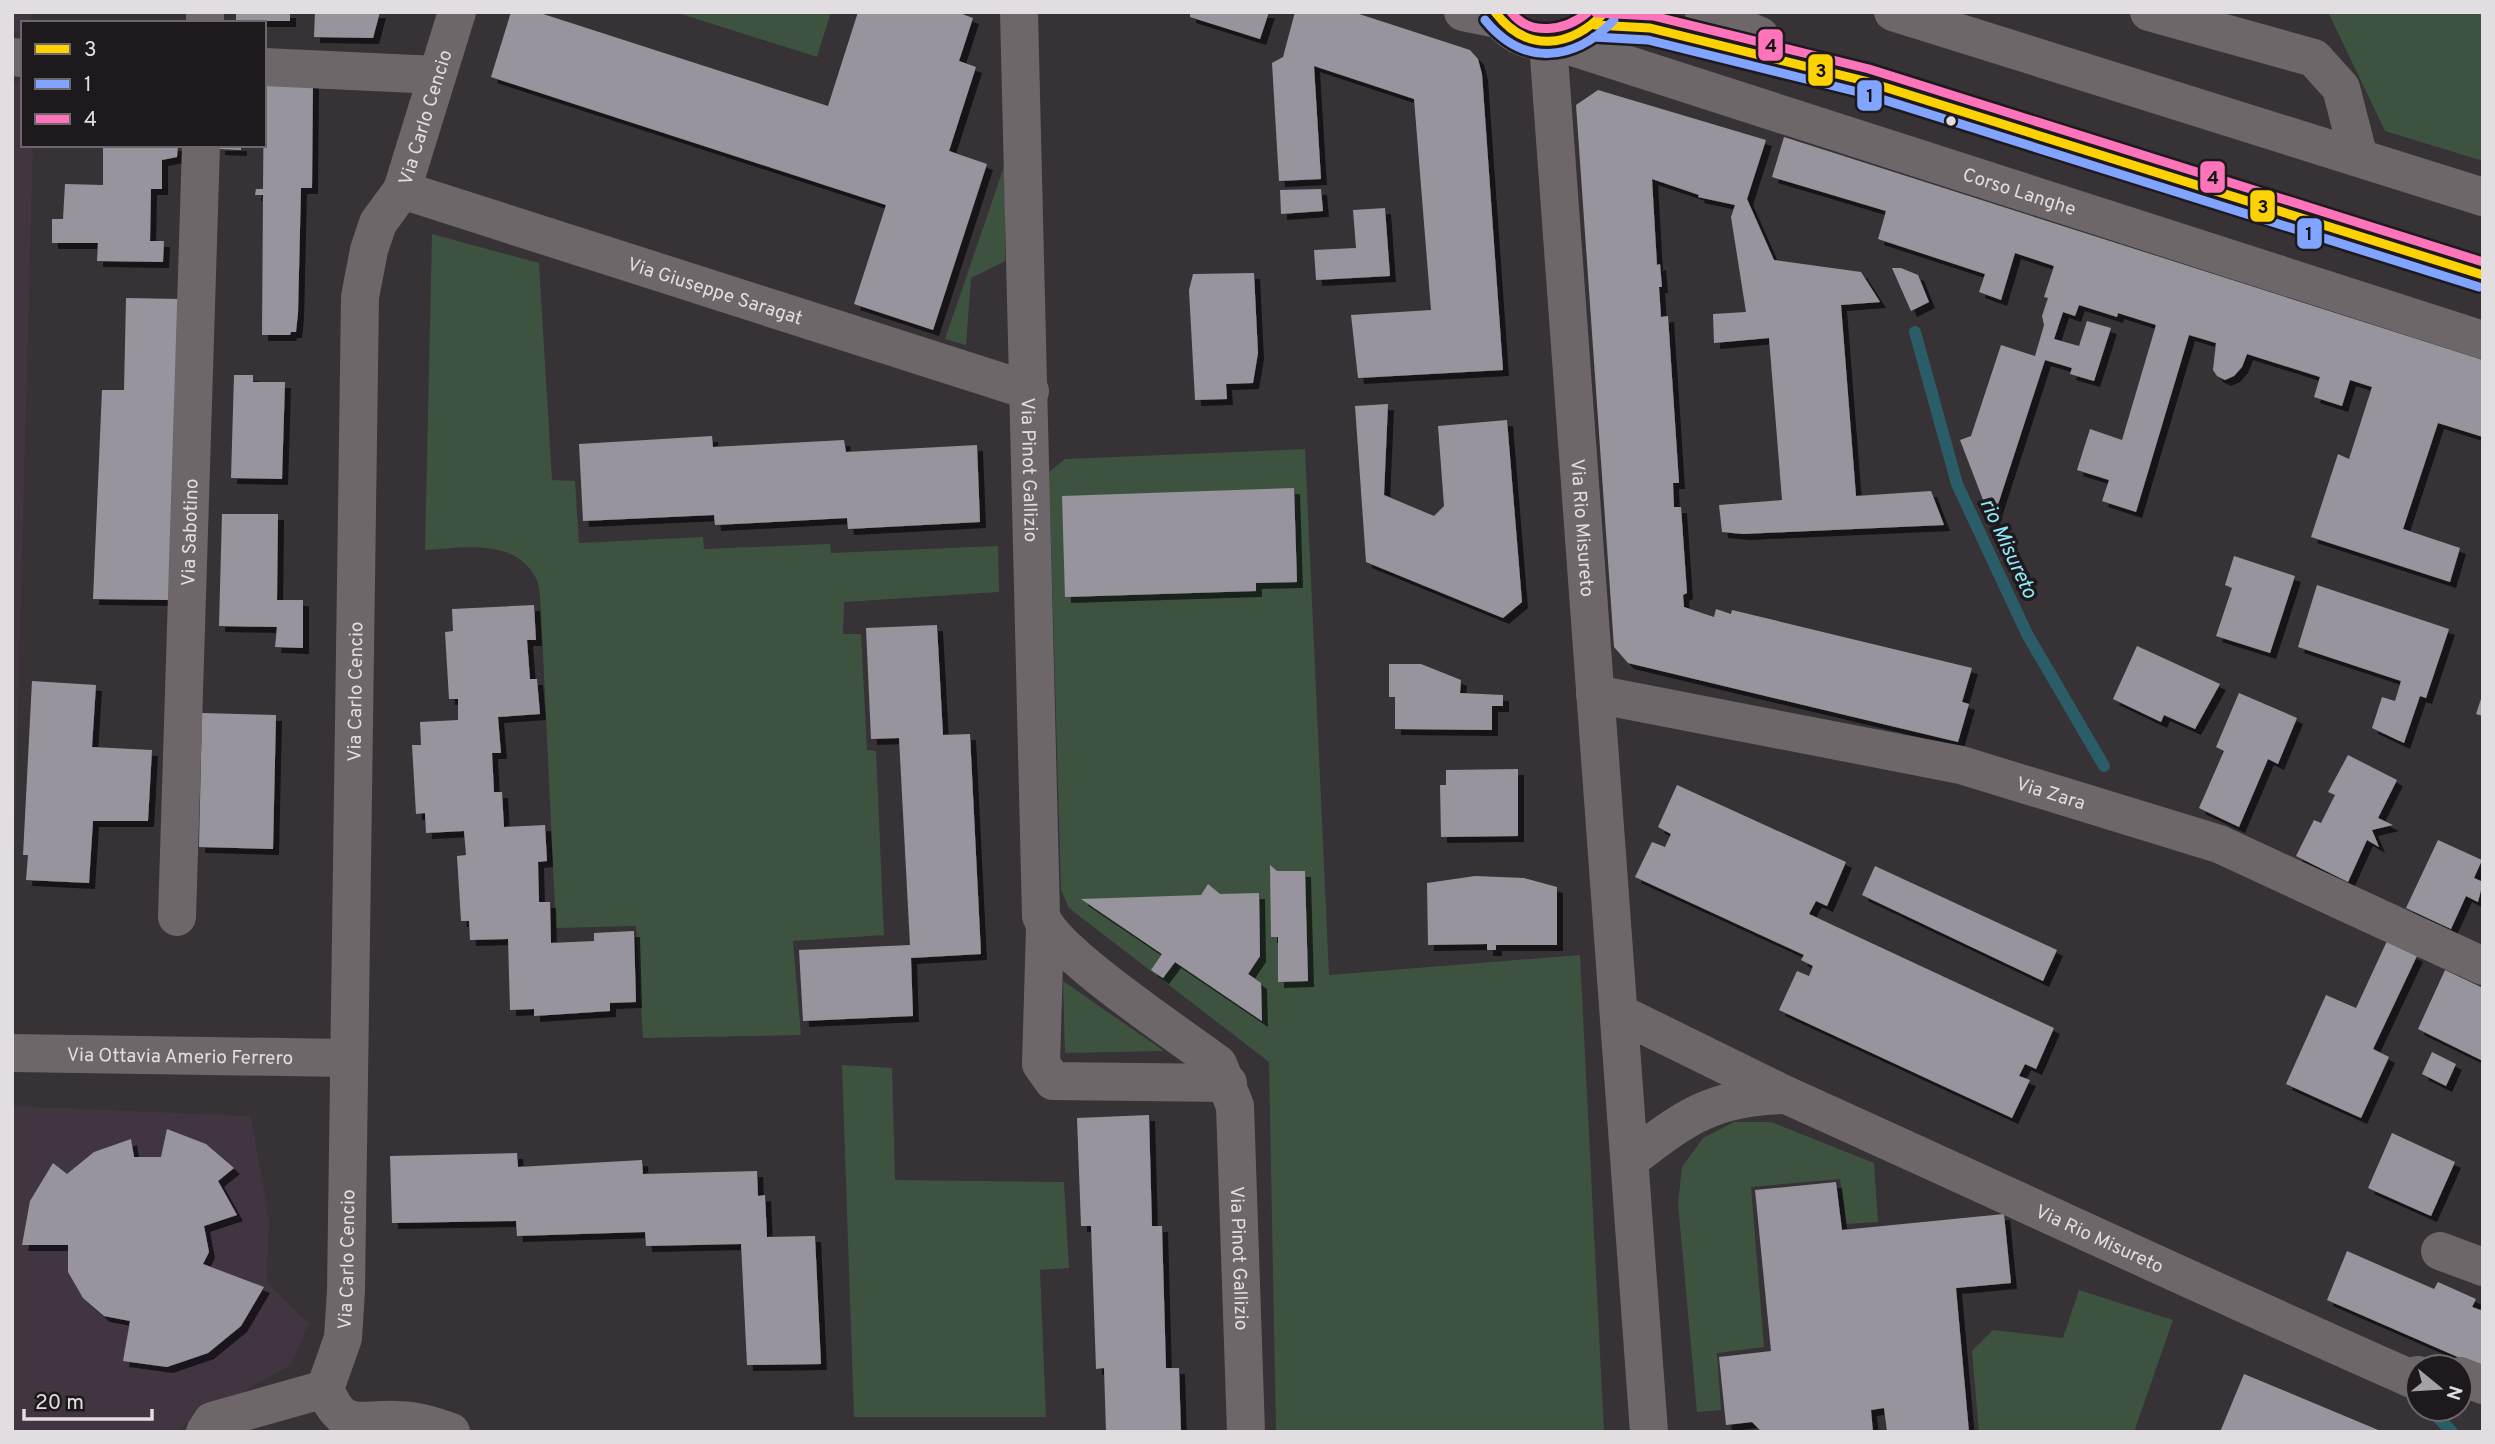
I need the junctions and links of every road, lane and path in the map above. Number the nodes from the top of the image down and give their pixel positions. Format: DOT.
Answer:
graph roads {
  1 [pos="457,12"];
  2 [pos="1020,12"];
  3 [pos="1704,12"];
  4 [pos="1893,12"];
  5 [pos="2149,12"];
  6 [pos="1485,14"];
  7 [pos="1600,19"];
  8 [pos="1976,24"];
  9 [pos="1553,43"];
  10 [pos="266,67"];
  11 [pos="437,75"];
  12 [pos="1865,80"];
  13 [pos="201,147"];
  14 [pos="2359,158"];
  15 [pos="402,190"];
  16 [pos="2483,197"];
  17 [pos="2483,275"];
  18 [pos="2483,340"];
  19 [pos="1030,391"];
  20 [pos="1595,694"];
  21 [pos="177,918"];
  22 [pos="1045,928"];
  23 [pos="2483,967"];
  24 [pos="1619,1013"];
  25 [pos="12,1053"];
  26 [pos="347,1058"];
  27 [pos="1228,1083"];
  28 [pos="1786,1095"];
  29 [pos="1630,1160"];
  30 [pos="2440,1251"];
  31 [pos="2483,1267"];
  32 [pos="2404,1363"];
  33 [pos="325,1389"];
  34 [pos="205,1432"];
  35 [pos="451,1432"];
  36 [pos="1246,1432"];
  37 [pos="1649,1432"];
  1 -- 11 [label="street, Via Carlo Cencio"];
  2 -- 19 [label="street, Via Pinot Gallizio"];
  3 -- 12 [label="main road"];
  4 -- 8 [label="street"];
  5 -- 14 [label="street"];
  6 -- 9 [label="main road"];
  7 -- 9 [label="main road"];
  7 -- 12 [label="main road"];
  8 -- 14 [label="street"];
  9 -- 18 [label="street, Corso Langhe"];
  9 -- 20 [label="street, Via Rio Misureto"];
  10 -- 11 [label="street"];
  11 -- 15 [label="street, Via Carlo Cencio"];
  12 -- 17 [label="main road"];
  13 -- 21 [label="street, Via Sabotino"];
  14 -- 16 [label="street"];
  15 -- 19 [label="street, Via Giuseppe Saragat"];
  15 -- 26 [label="street, Via Carlo Cencio"];
  19 -- 22 [label="street, Via Pinot Gallizio"];
  20 -- 23 [label="street, Via Zara"];
  20 -- 24 [label="street, Via Rio Misureto"];
  22 -- 27 [label="street, Via Pinot Gallizio"];
  22 -- 27 [label="street, Via Pinot Gallizio"];
  24 -- 28 [label="street, Via Rio Misureto"];
  24 -- 29 [label="street, Via Rio Misureto"];
  25 -- 26 [label="street, Via Ottavia Amerio Ferrero"];
  26 -- 33 [label="street, Via Carlo Cencio"];
  27 -- 36 [label="street, Via Pinot Gallizio"];
  28 -- 29 [label="street, Via Rio Misureto"];
  28 -- 32 [label="street, Via Rio Misureto"];
  29 -- 37 [label="street, Via Rio Misureto"];
  30 -- 31 [label="street"];
  33 -- 34 [label="street"];
  33 -- 35 [label="street"];
}
